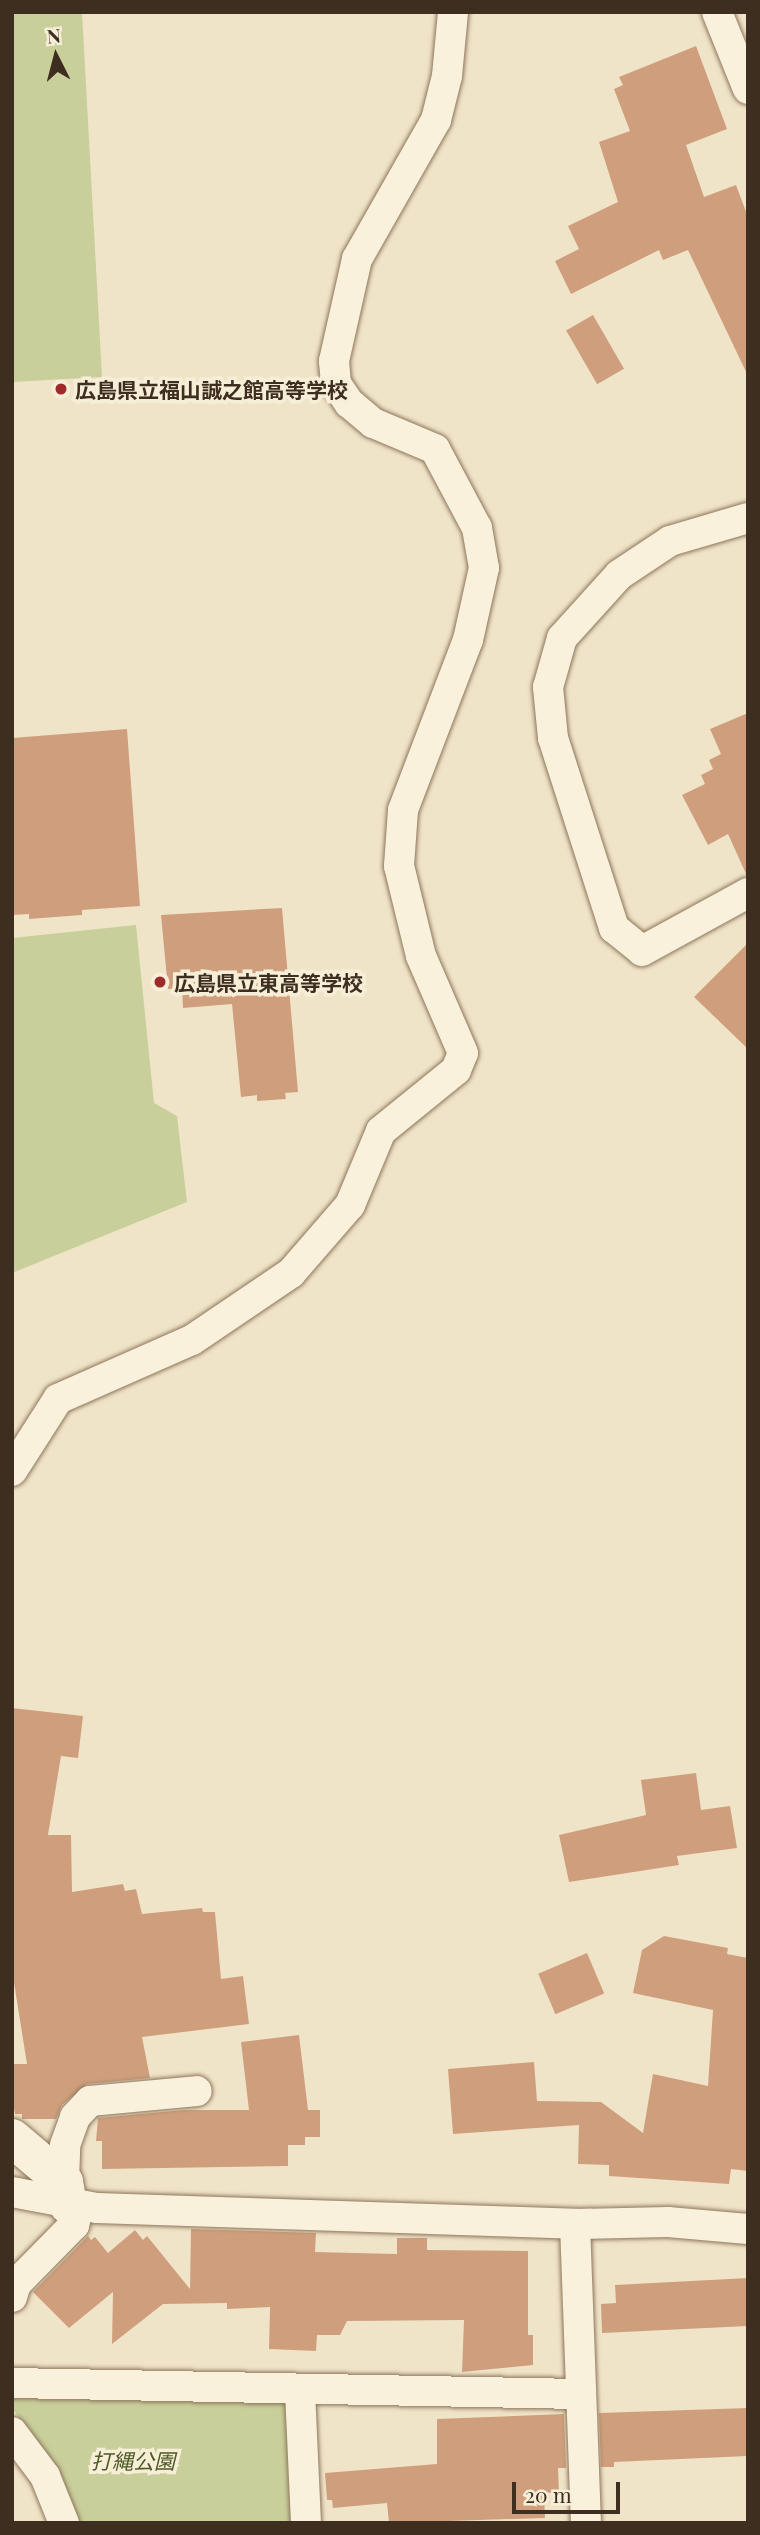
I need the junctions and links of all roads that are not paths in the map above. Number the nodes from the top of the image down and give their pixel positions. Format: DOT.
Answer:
graph roads {
  1 [pos="453,12"];
  2 [pos="717,12"];
  3 [pos="748,89"];
  4 [pos="748,518"];
  5 [pos="748,893"];
  6 [pos="12,1471"];
  7 [pos="197,2091"];
  8 [pos="12,2138"];
  9 [pos="12,2192"];
  10 [pos="70,2197"];
  11 [pos="575,2224"];
  12 [pos="748,2229"];
  13 [pos="12,2297"];
  14 [pos="12,2383"];
  15 [pos="300,2391"];
  16 [pos="581,2394"];
  17 [pos="12,2432"];
  18 [pos="64,2523"];
  19 [pos="306,2523"];
  20 [pos="586,2523"];
  1 -- 6 [label="street"];
  2 -- 3 [label="street"];
  4 -- 5 [label="street"];
  7 -- 10 [label="street"];
  8 -- 10 [label="street"];
  9 -- 10 [label="street"];
  10 -- 11 [label="street"];
  10 -- 13 [label="street"];
  11 -- 12 [label="street"];
  11 -- 16 [label="street"];
  14 -- 15 [label="street"];
  15 -- 16 [label="street"];
  15 -- 19 [label="street"];
  16 -- 20 [label="street"];
  17 -- 18 [label="street"];
}
